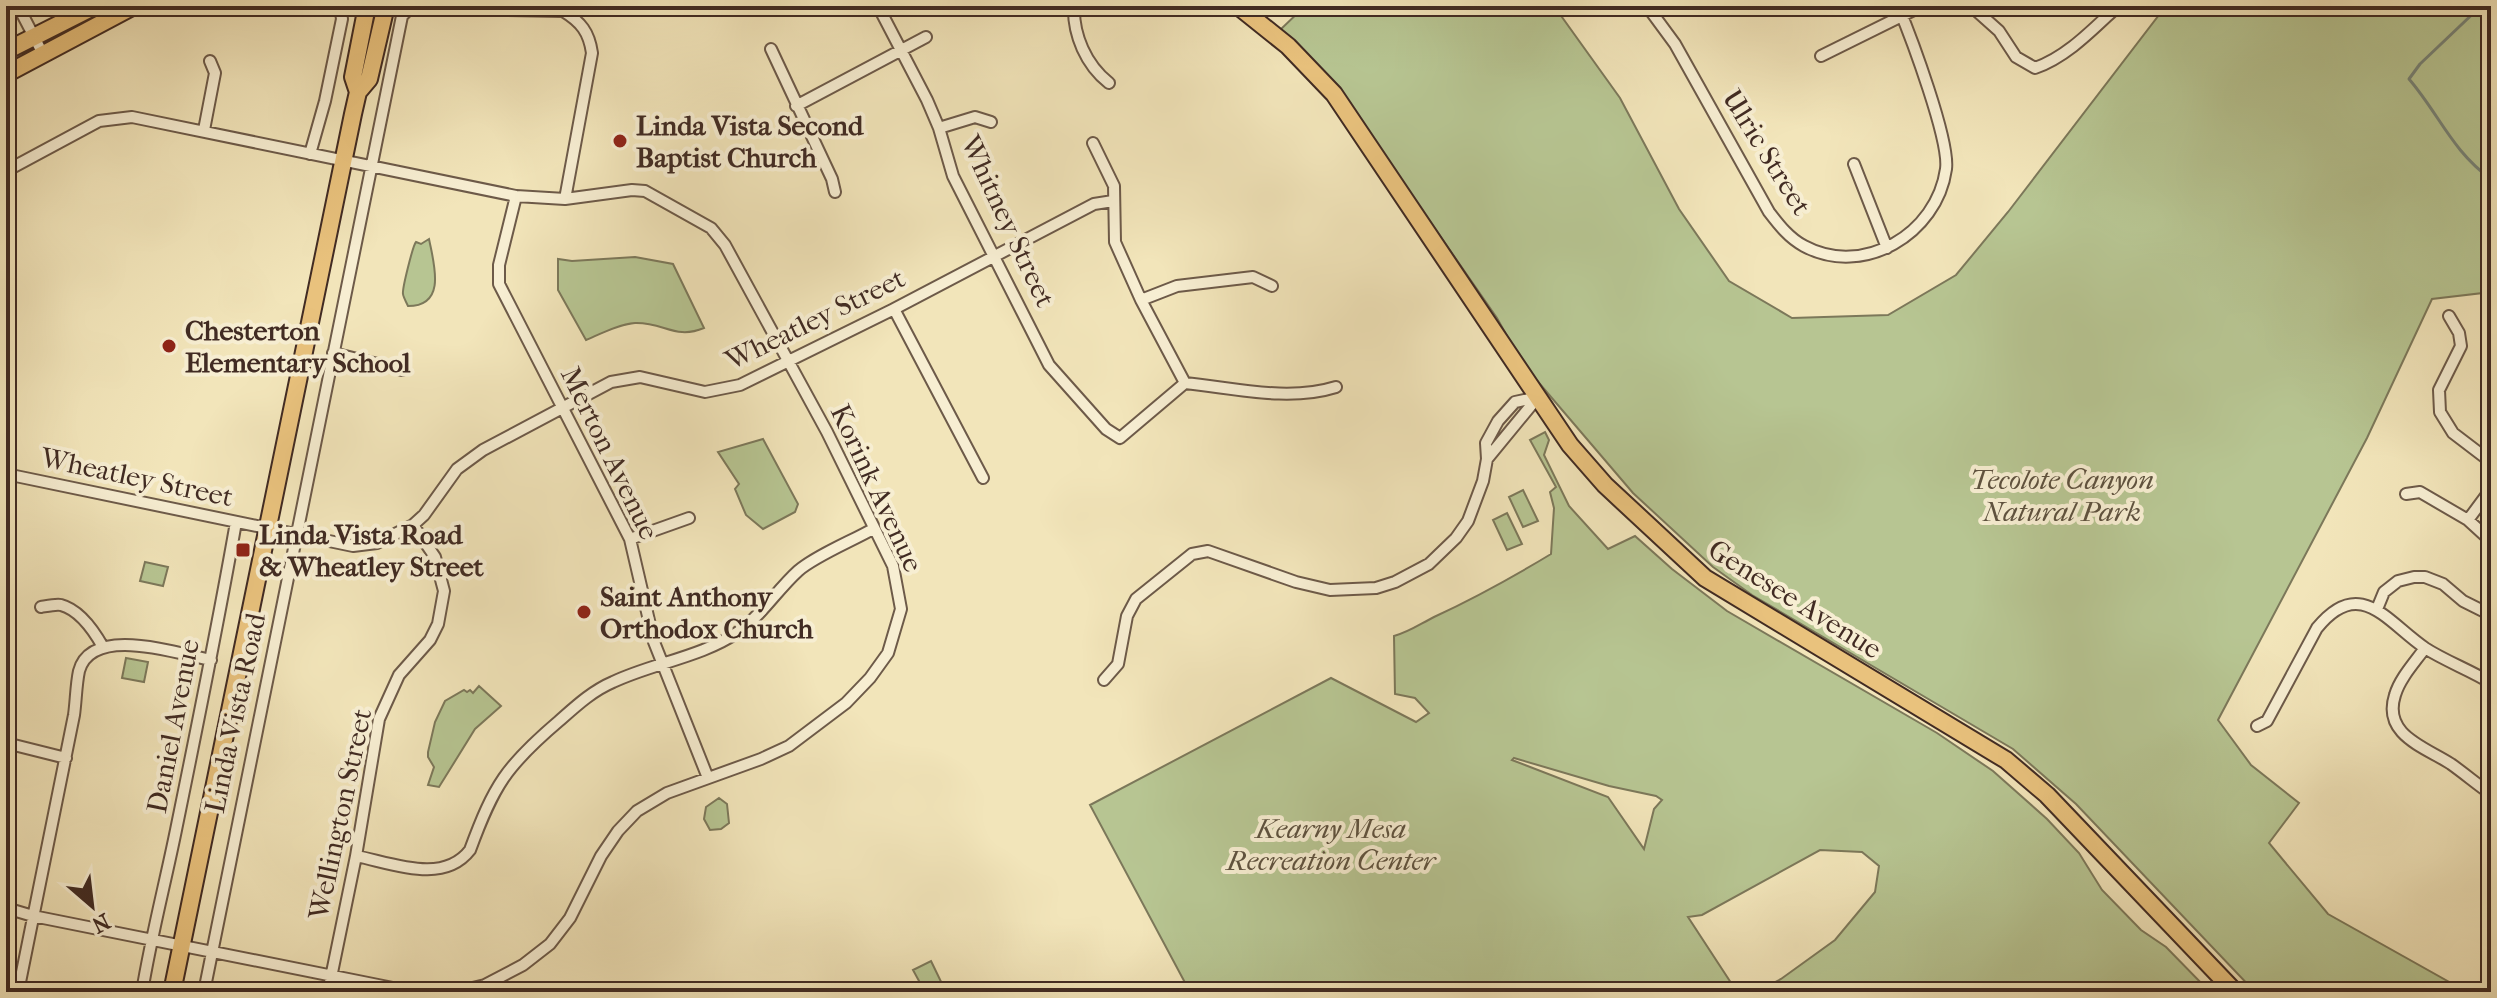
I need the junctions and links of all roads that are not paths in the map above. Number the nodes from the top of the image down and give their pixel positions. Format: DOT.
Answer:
graph roads {
  1 [pos="18,6"];
  2 [pos="95,6"];
  3 [pos="134,6"];
  4 [pos="340,6"];
  5 [pos="367,6"];
  6 [pos="386,6"];
  7 [pos="878,6"];
  8 [pos="1074,6"];
  9 [pos="1238,6"];
  10 [pos="1647,6"];
  11 [pos="1922,6"];
  12 [pos="1971,6"];
  13 [pos="2118,6"];
  14 [pos="1900,11"];
  15 [pos="34,37"];
  16 [pos="926,37"];
  17 [pos="771,49"];
  18 [pos="901,49"];
  19 [pos="6,51"];
  20 [pos="43,54"];
  21 [pos="1821,56"];
  22 [pos="210,61"];
  23 [pos="6,74"];
  24 [pos="1109,83"];
  25 [pos="358,92"];
  26 [pos="796,106"];
  27 [pos="991,122"];
  28 [pos="939,128"];
  29 [pos="204,130"];
  30 [pos="1093,143"];
  31 [pos="310,154"];
  32 [pos="343,161"];
  33 [pos="1854,164"];
  34 [pos="373,167"];
  35 [pos="6,171"];
  36 [pos="835,192"];
  37 [pos="516,196"];
  38 [pos="565,199"];
  39 [pos="1113,201"];
  40 [pos="1887,248"];
  41 [pos="995,255"];
  42 [pos="1272,286"];
  43 [pos="1141,300"];
  44 [pos="894,309"];
  45 [pos="2449,316"];
  46 [pos="333,353"];
  47 [pos="790,361"];
  48 [pos="402,370"];
  49 [pos="1185,383"];
  50 [pos="1336,387"];
  51 [pos="1538,397"];
  52 [pos="561,408"];
  53 [pos="2491,462"];
  54 [pos="6,474"];
  55 [pos="983,478"];
  56 [pos="2491,489"];
  57 [pos="2406,494"];
  58 [pos="689,518"];
  59 [pos="2468,520"];
  60 [pos="236,522"];
  61 [pos="413,525"];
  62 [pos="268,528"];
  63 [pos="873,529"];
  64 [pos="298,535"];
  65 [pos="630,539"];
  66 [pos="2491,541"];
  67 [pos="41,607"];
  68 [pos="2377,609"];
  69 [pos="2491,615"];
  70 [pos="103,647"];
  71 [pos="2425,648"];
  72 [pos="211,660"];
  73 [pos="662,663"];
  74 [pos="1104,680"];
  75 [pos="2491,683"];
  76 [pos="2257,726"];
  77 [pos="6,743"];
  78 [pos="66,758"];
  79 [pos="708,778"];
  80 [pos="2491,794"];
  81 [pos="356,856"];
  82 [pos="6,908"];
  83 [pos="33,916"];
  84 [pos="151,939"];
  85 [pos="181,944"];
  86 [pos="212,951"];
  87 [pos="331,977"];
  88 [pos="18,992"];
  89 [pos="142,992"];
  90 [pos="172,992"];
  91 [pos="204,992"];
  92 [pos="328,992"];
  93 [pos="413,992"];
  94 [pos="456,992"];
  95 [pos="2235,992"];
  1 -- 15 [label="street"];
  2 -- 15 [label="main road"];
  3 -- 20 [label="main road"];
  4 -- 31 [label="street"];
  5 -- 25 [label="main road, Linda Vista Road"];
  6 -- 25 [label="main road, Linda Vista Road"];
  7 -- 18 [label="street, Whitney Street"];
  8 -- 24 [label="street"];
  9 -- 51 [label="main road, Genesee Avenue"];
  10 -- 40 [label="street, Ulric Street"];
  11 -- 14 [label="street"];
  12 -- 13 [label="street"];
  14 -- 21 [label="street"];
  14 -- 40 [label="street"];
  15 -- 19 [label="main road"];
  15 -- 20 [label="street"];
  16 -- 18 [label="street"];
  17 -- 26 [label="street"];
  18 -- 26 [label="street"];
  18 -- 28 [label="street, Whitney Street"];
  20 -- 23 [label="main road"];
  22 -- 29 [label="street"];
  25 -- 32 [label="main road, Linda Vista Road"];
  26 -- 36 [label="street"];
  27 -- 28 [label="street"];
  28 -- 41 [label="street, Whitney Street"];
  29 -- 31 [label="street"];
  29 -- 35 [label="street"];
  30 -- 39 [label="street"];
  31 -- 32 [label="street"];
  32 -- 34 [label="street, Korink Avenue"];
  32 -- 62 [label="main road, Linda Vista Road"];
  33 -- 40 [label="street"];
  34 -- 37 [label="street, Korink Avenue"];
  34 -- 38 [label="street, Linda Vista Road"];
  34 -- 46 [label="street, Linda Vista Road"];
  37 -- 38 [label="street, Korink Avenue"];
  37 -- 52 [label="street, Merton Avenue"];
  38 -- 47 [label="street, Korink Avenue"];
  39 -- 41 [label="street, Wheatley Street"];
  39 -- 43 [label="street"];
  41 -- 44 [label="street, Wheatley Street"];
  41 -- 49 [label="street, Whitney Street"];
  42 -- 43 [label="street"];
  43 -- 49 [label="street"];
  44 -- 47 [label="street, Wheatley Street"];
  44 -- 55 [label="street"];
  45 -- 53 [label="street"];
  46 -- 48 [label="street"];
  46 -- 64 [label="street, Linda Vista Road"];
  47 -- 52 [label="street, Wheatley Street"];
  47 -- 63 [label="street, Korink Avenue"];
  49 -- 50 [label="street"];
  51 -- 74 [label="street"];
  51 -- 95 [label="main road, Genesee Avenue"];
  52 -- 61 [label="street, Wheatley Street"];
  52 -- 65 [label="street, Merton Avenue"];
  54 -- 60 [label="street, Wheatley Street"];
  56 -- 59 [label="street"];
  57 -- 59 [label="street"];
  58 -- 65 [label="street"];
  59 -- 66 [label="street"];
  60 -- 62 [label="street, Wheatley Street"];
  60 -- 72 [label="street, Daniel Avenue"];
  61 -- 64 [label="street, Wheatley Street"];
  61 -- 81 [label="street, Wellington Street"];
  62 -- 64 [label="street, Wheatley Street"];
  62 -- 85 [label="main road, Linda Vista Road"];
  63 -- 73 [label="street"];
  63 -- 79 [label="street, Korink Avenue"];
  64 -- 86 [label="street, Linda Vista Road"];
  65 -- 73 [label="street, Merton Avenue"];
  67 -- 70 [label="street"];
  68 -- 69 [label="street"];
  68 -- 71 [label="street"];
  68 -- 76 [label="street"];
  70 -- 72 [label="street"];
  70 -- 78 [label="street"];
  71 -- 75 [label="street"];
  71 -- 80 [label="street"];
  72 -- 84 [label="street, Daniel Avenue"];
  73 -- 79 [label="street, Merton Avenue"];
  73 -- 81 [label="street"];
  77 -- 78 [label="street"];
  78 -- 83 [label="street"];
  79 -- 94 [label="street, Korink Avenue"];
  81 -- 87 [label="street, Wellington Street"];
  82 -- 83 [label="street"];
  83 -- 84 [label="street"];
  83 -- 88 [label="street"];
  84 -- 85 [label="street"];
  84 -- 89 [label="street, Daniel Avenue"];
  85 -- 86 [label="street"];
  85 -- 90 [label="main road, Linda Vista Road"];
  86 -- 87 [label="street"];
  86 -- 91 [label="street, Linda Vista Road"];
  87 -- 92 [label="street, Wellington Street"];
  87 -- 93 [label="street"];
}
